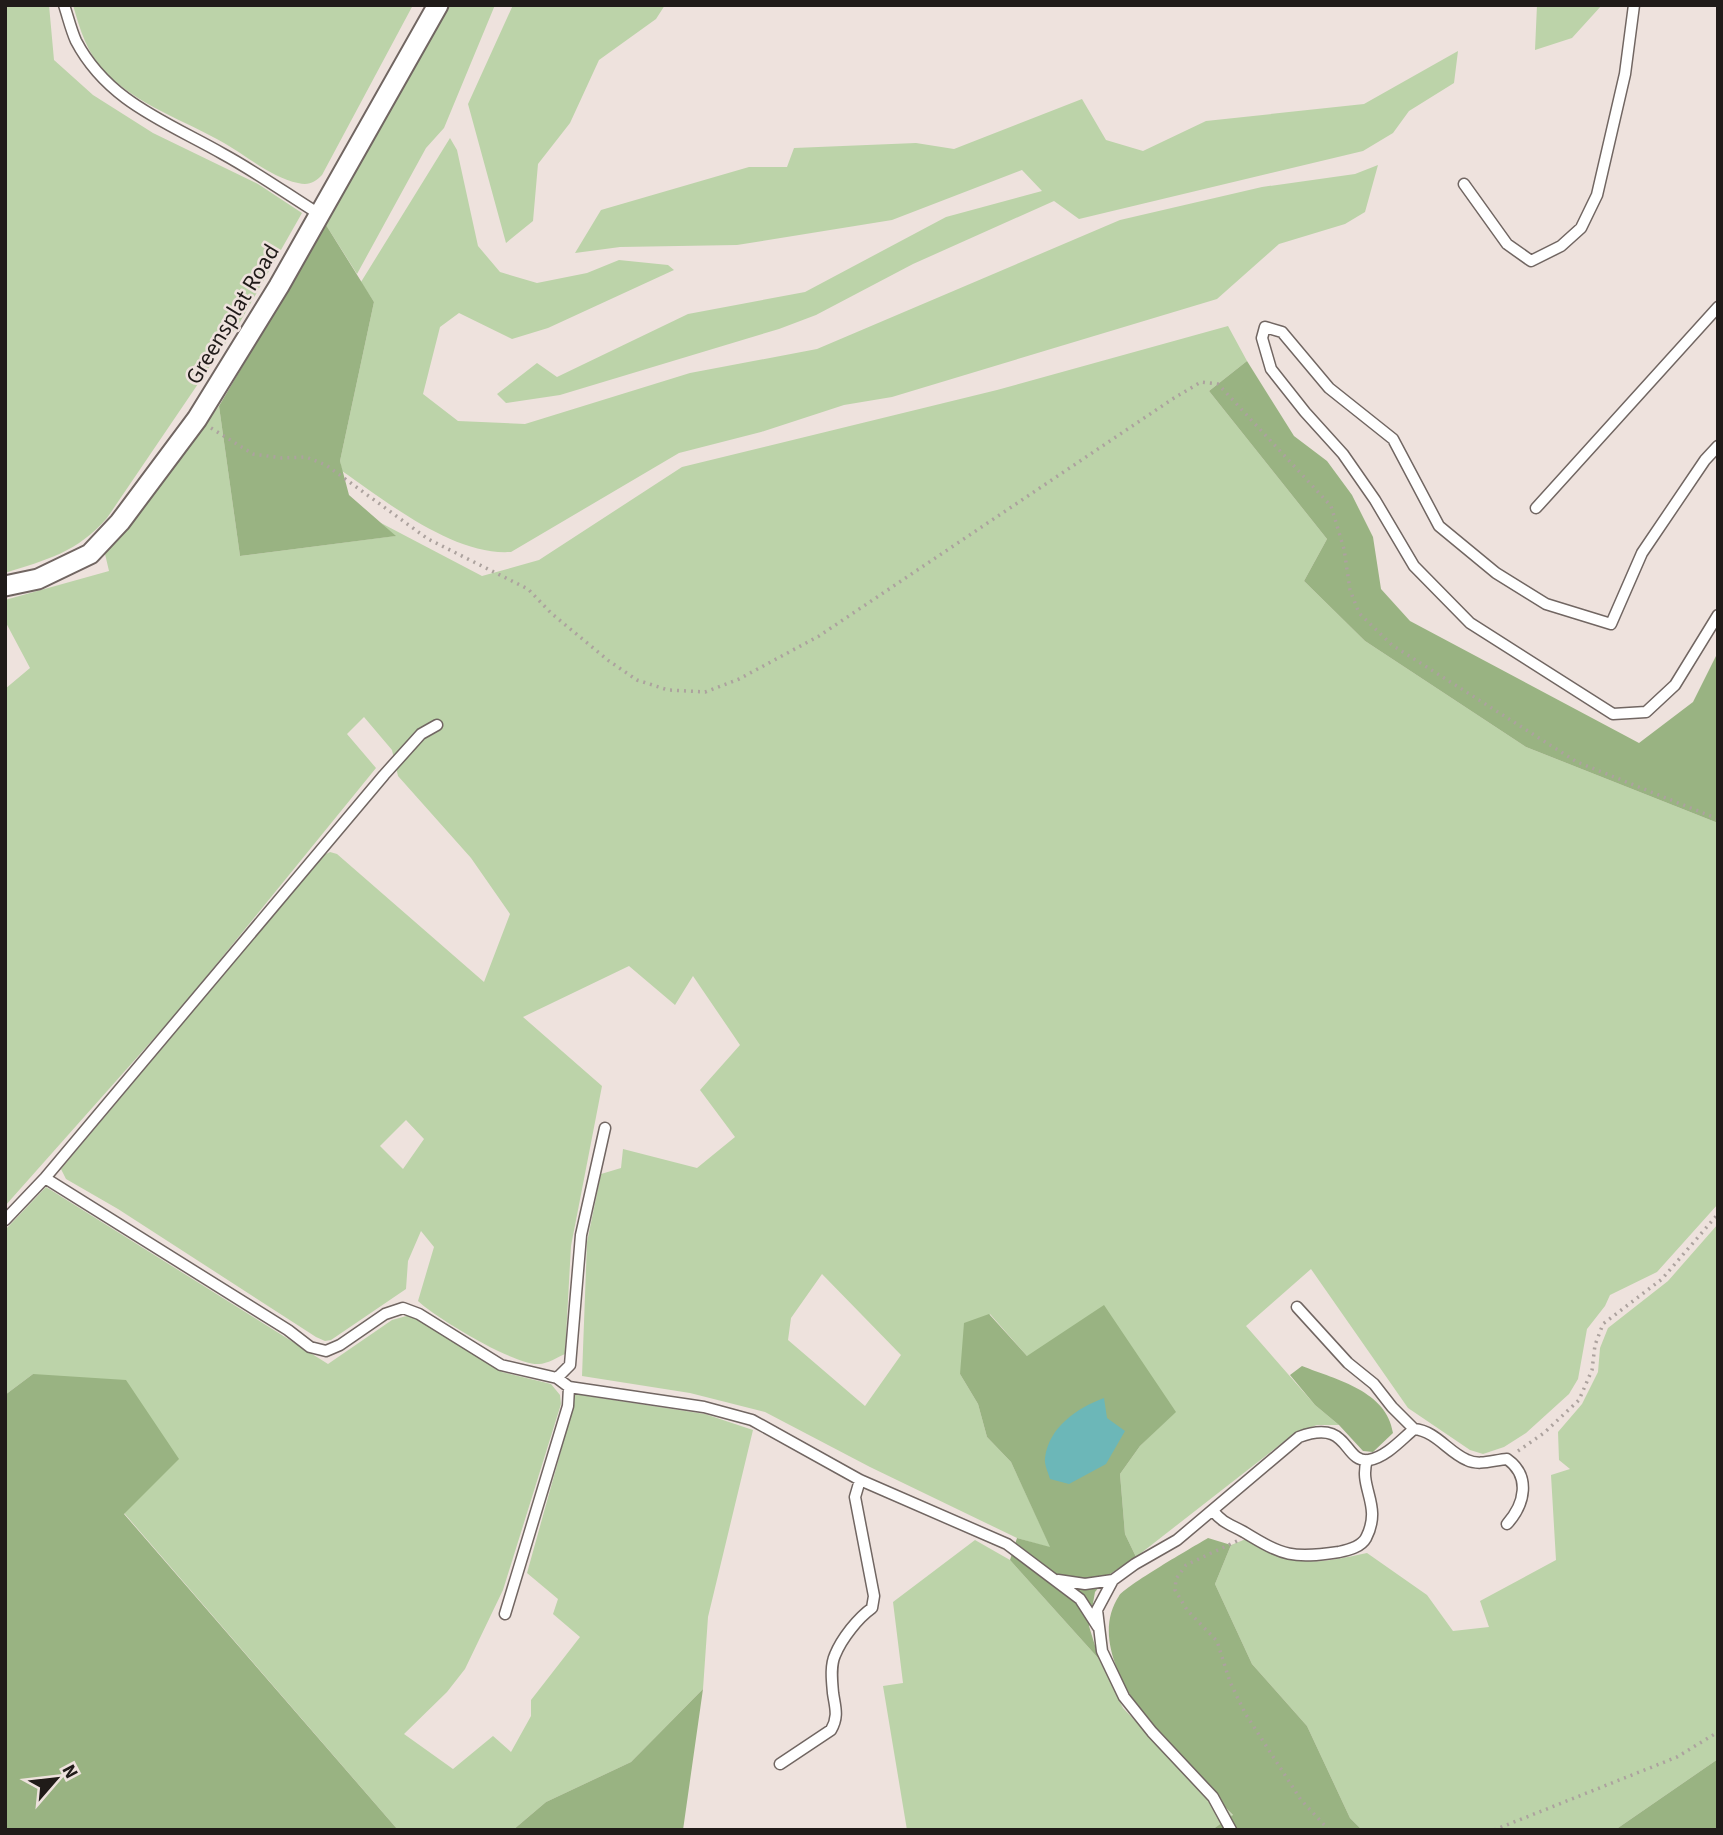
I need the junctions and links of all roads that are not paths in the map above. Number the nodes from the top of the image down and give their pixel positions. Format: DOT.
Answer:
graph roads {
  1 [pos="64,5"];
  2 [pos="438,5"];
  3 [pos="1634,5"];
  4 [pos="1464,184"];
  5 [pos="319,215"];
  6 [pos="1718,307"];
  7 [pos="1718,446"];
  8 [pos="1536,508"];
  9 [pos="5,586"];
  10 [pos="1718,615"];
  11 [pos="437,725"];
  12 [pos="605,1128"];
  13 [pos="45,1178"];
  14 [pos="5,1220"];
  15 [pos="1297,1307"];
  16 [pos="557,1378"];
  17 [pos="569,1387"];
  18 [pos="1414,1429"];
  19 [pos="1367,1460"];
  20 [pos="860,1480"];
  21 [pos="1213,1511"];
  22 [pos="1507,1524"];
  23 [pos="1054,1580"];
  24 [pos="1113,1580"];
  25 [pos="505,1614"];
  26 [pos="1098,1627"];
  27 [pos="780,1764"];
  28 [pos="1231,1830"];
  1 -- 5 [label="lane"];
  2 -- 5 [label="street, Greensplat Road"];
  3 -- 4 [label="lane"];
  5 -- 9 [label="street, Greensplat Road"];
  6 -- 8 [label="lane"];
  7 -- 10 [label="lane"];
  11 -- 13 [label="lane"];
  12 -- 16 [label="lane"];
  13 -- 14 [label="lane"];
  13 -- 16 [label="lane"];
  15 -- 18 [label="lane"];
  16 -- 17 [label="lane"];
  17 -- 20 [label="lane"];
  17 -- 25 [label="lane"];
  18 -- 19 [label="lane"];
  18 -- 22 [label="lane"];
  19 -- 21 [label="lane"];
  19 -- 21 [label="lane"];
  20 -- 23 [label="lane"];
  20 -- 27 [label="lane"];
  21 -- 24 [label="lane"];
  23 -- 24 [label="lane"];
  23 -- 26 [label="lane"];
  24 -- 26 [label="lane"];
  26 -- 28 [label="lane"];
}
